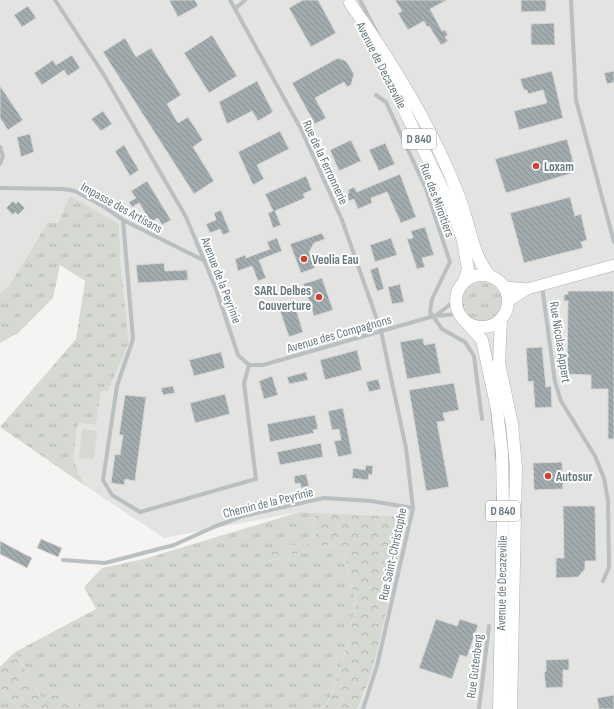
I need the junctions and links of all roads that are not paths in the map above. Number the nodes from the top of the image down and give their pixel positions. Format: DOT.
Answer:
graph roads {
  1 [pos="54,0"];
  2 [pos="230,0"];
  3 [pos="245,0"];
  4 [pos="571,0"];
  5 [pos="353,1"];
  6 [pos="235,8"];
  7 [pos="376,95"];
  8 [pos="0,147"];
  9 [pos="0,164"];
  10 [pos="0,188"];
  11 [pos="123,220"];
  12 [pos="614,242"];
  13 [pos="205,261"];
  14 [pos="614,265"];
  15 [pos="490,276"];
  16 [pos="464,282"];
  17 [pos="542,284"];
  18 [pos="504,287"];
  19 [pos="527,289"];
  20 [pos="456,300"];
  21 [pos="508,301"];
  22 [pos="434,316"];
  23 [pos="462,318"];
  24 [pos="501,319"];
  25 [pos="381,331"];
  26 [pos="249,365"];
  27 [pos="482,419"];
  28 [pos="414,508"];
  29 [pos="63,560"];
  30 [pos="603,581"];
  31 [pos="489,626"];
  32 [pos="363,709"];
  33 [pos="479,709"];
  34 [pos="499,709"];
  35 [pos="511,709"];
  1 -- 13 [label="street, Avenue de la Peyrinie"];
  2 -- 6 [label="street, Rue de la Ferronnerie"];
  3 -- 6 [label="street"];
  4 -- 12 [label="street"];
  5 -- 15 [label="main road, Avenue de Decazeville / D 840"];
  5 -- 16 [label="main road, Avenue de Decazeville / D 840"];
  6 -- 25 [label="street, Rue de la Ferronnerie"];
  7 -- 22 [label="street, Rue des Miroitiers"];
  8 -- 9 [label="street"];
  10 -- 11 [label="street, Impasse des Artisans"];
  11 -- 13 [label="street, Impasse des Artisans"];
  11 -- 26 [label="street"];
  13 -- 26 [label="street, Avenue de la Peyrinie"];
  14 -- 17 [label="street"];
  15 -- 16 [label="main road"];
  15 -- 18 [label="main road"];
  16 -- 20 [label="main road"];
  17 -- 19 [label="street"];
  17 -- 30 [label="street, Rue Nicolas Appert"];
  18 -- 19 [label="street"];
  18 -- 21 [label="main road"];
  19 -- 21 [label="street"];
  20 -- 22 [label="street, Avenue des Compagnons"];
  20 -- 23 [label="main road"];
  21 -- 24 [label="main road"];
  22 -- 23 [label="street, Avenue des Compagnons"];
  22 -- 25 [label="street, Avenue des Compagnons"];
  22 -- 27 [label="street"];
  23 -- 24 [label="main road"];
  23 -- 34 [label="main road, Avenue de Decazeville / D 840"];
  24 -- 35 [label="main road, Avenue de Decazeville / D 840"];
  25 -- 26 [label="street, Avenue des Compagnons"];
  25 -- 28 [label="street, Rue Saint-Christophe"];
  28 -- 29 [label="street, Chemin de la Peyrinie"];
  28 -- 32 [label="street, Rue Saint-Christophe"];
  31 -- 33 [label="street, Rue Gutenberg"];
}
